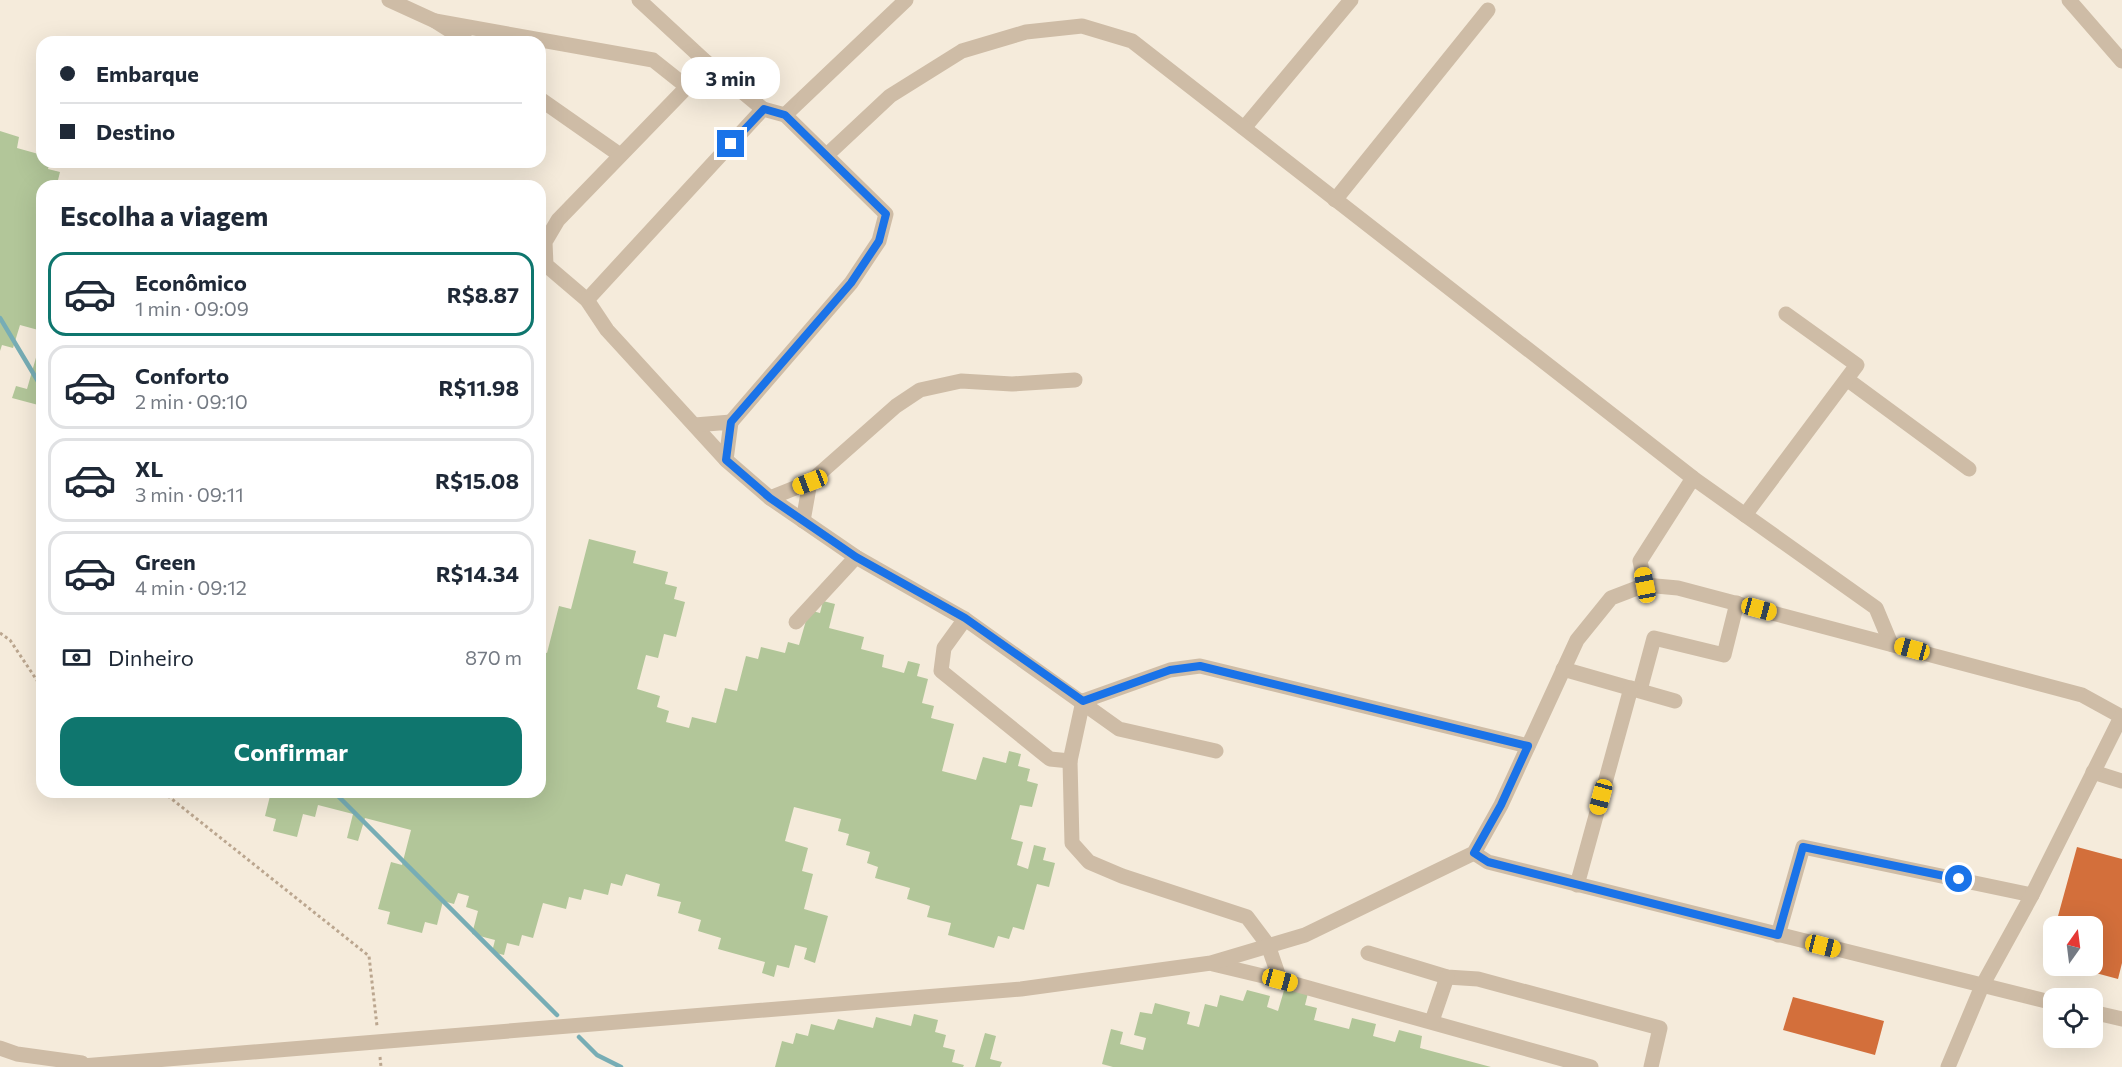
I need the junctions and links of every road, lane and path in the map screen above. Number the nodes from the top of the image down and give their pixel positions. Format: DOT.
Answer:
graph roads {
  1 [pos="389,0"];
  2 [pos="639,0"];
  3 [pos="906,0"];
  4 [pos="1351,0"];
  5 [pos="2069,0"];
  6 [pos="1488,10"];
  7 [pos="435,21"];
  8 [pos="459,36"];
  9 [pos="519,36"];
  10 [pos="546,41"];
  11 [pos="705,61"];
  12 [pos="2122,61"];
  13 [pos="687,87"];
  14 [pos="546,103"];
  15 [pos="764,109"];
  16 [pos="785,115"];
  17 [pos="1244,128"];
  18 [pos="828,154"];
  19 [pos="620,155"];
  20 [pos="1335,200"];
  21 [pos="546,240"];
  22 [pos="546,265"];
  23 [pos="587,300"];
  24 [pos="1786,314"];
  25 [pos="1075,380"];
  26 [pos="1848,380"];
  27 [pos="731,422"];
  28 [pos="695,425"];
  29 [pos="726,460"];
  30 [pos="1969,469"];
  31 [pos="1693,478"];
  32 [pos="810,482"];
  33 [pos="770,498"];
  34 [pos="1745,515"];
  35 [pos="803,521"];
  36 [pos="856,557"];
  37 [pos="1645,585"];
  38 [pos="1737,603"];
  39 [pos="965,618"];
  40 [pos="796,622"];
  41 [pos="0,633"];
  42 [pos="1891,644"];
  43 [pos="1563,669"];
  44 [pos="36,679"];
  45 [pos="1635,689"];
  46 [pos="1083,701"];
  47 [pos="1675,701"];
  48 [pos="2122,717"];
  49 [pos="1528,746"];
  50 [pos="1216,751"];
  51 [pos="1070,761"];
  52 [pos="2092,772"];
  53 [pos="2122,781"];
  54 [pos="171,798"];
  55 [pos="1474,853"];
  56 [pos="1577,885"];
  57 [pos="2032,895"];
  58 [pos="1778,935"];
  59 [pos="1268,945"];
  60 [pos="1368,952"];
  61 [pos="1211,963"];
  62 [pos="1448,977"];
  63 [pos="1280,980"];
  64 [pos="1982,986"];
  65 [pos="2043,1000"];
  66 [pos="2103,1015"];
  67 [pos="2122,1019"];
  68 [pos="1432,1021"];
  69 [pos="378,1042"];
  70 [pos="0,1048"];
  71 [pos="97,1065"];
  72 [pos="70,1067"];
  73 [pos="381,1067"];
  74 [pos="1591,1067"];
  75 [pos="1651,1067"];
  76 [pos="1948,1067"];
  1 -- 7 [label="street"];
  2 -- 11 [label="street"];
  3 -- 16 [label="street"];
  4 -- 17 [label="street"];
  5 -- 12 [label="street"];
  6 -- 20 [label="street"];
  7 -- 8 [label="street"];
  7 -- 9 [label="street"];
  10 -- 13 [label="street"];
  11 -- 13 [label="street"];
  11 -- 15 [label="street"];
  13 -- 19 [label="street"];
  14 -- 19 [label="street"];
  15 -- 16 [label="street"];
  15 -- 23 [label="street"];
  16 -- 18 [label="street"];
  17 -- 18 [label="street"];
  17 -- 20 [label="street"];
  18 -- 27 [label="street"];
  19 -- 21 [label="street"];
  20 -- 31 [label="street"];
  22 -- 23 [label="street"];
  23 -- 28 [label="street"];
  24 -- 26 [label="street"];
  25 -- 32 [label="street"];
  26 -- 30 [label="street"];
  26 -- 34 [label="street"];
  27 -- 28 [label="street"];
  27 -- 29 [label="street"];
  28 -- 29 [label="street"];
  29 -- 33 [label="street"];
  31 -- 34 [label="street"];
  31 -- 37 [label="street"];
  32 -- 33 [label="street"];
  32 -- 35 [label="street"];
  33 -- 35 [label="street"];
  34 -- 42 [label="street"];
  35 -- 36 [label="street"];
  36 -- 39 [label="street"];
  36 -- 40 [label="street"];
  37 -- 38 [label="street"];
  37 -- 43 [label="street"];
  38 -- 42 [label="street"];
  38 -- 45 [label="street"];
  39 -- 46 [label="street"];
  39 -- 51 [label="street"];
  41 -- 44 [label="path"];
  42 -- 48 [label="street"];
  43 -- 45 [label="street"];
  43 -- 49 [label="street"];
  45 -- 47 [label="street"];
  45 -- 56 [label="street"];
  46 -- 49 [label="street"];
  46 -- 50 [label="street"];
  46 -- 51 [label="street"];
  48 -- 52 [label="street"];
  49 -- 55 [label="street"];
  51 -- 59 [label="street"];
  52 -- 53 [label="street"];
  52 -- 57 [label="street"];
  54 -- 69 [label="path"];
  55 -- 56 [label="street"];
  55 -- 59 [label="street"];
  56 -- 58 [label="street"];
  57 -- 58 [label="street"];
  57 -- 64 [label="street"];
  58 -- 64 [label="street"];
  59 -- 61 [label="street"];
  59 -- 63 [label="street"];
  60 -- 62 [label="street"];
  61 -- 63 [label="street"];
  61 -- 69 [label="street"];
  62 -- 68 [label="street"];
  62 -- 75 [label="street"];
  63 -- 68 [label="street"];
  64 -- 65 [label="street"];
  64 -- 76 [label="street"];
  66 -- 67 [label="street"];
  68 -- 74 [label="street"];
  69 -- 71 [label="street"];
  69 -- 73 [label="path"];
  70 -- 71 [label="street"];
  71 -- 72 [label="street"];
}
